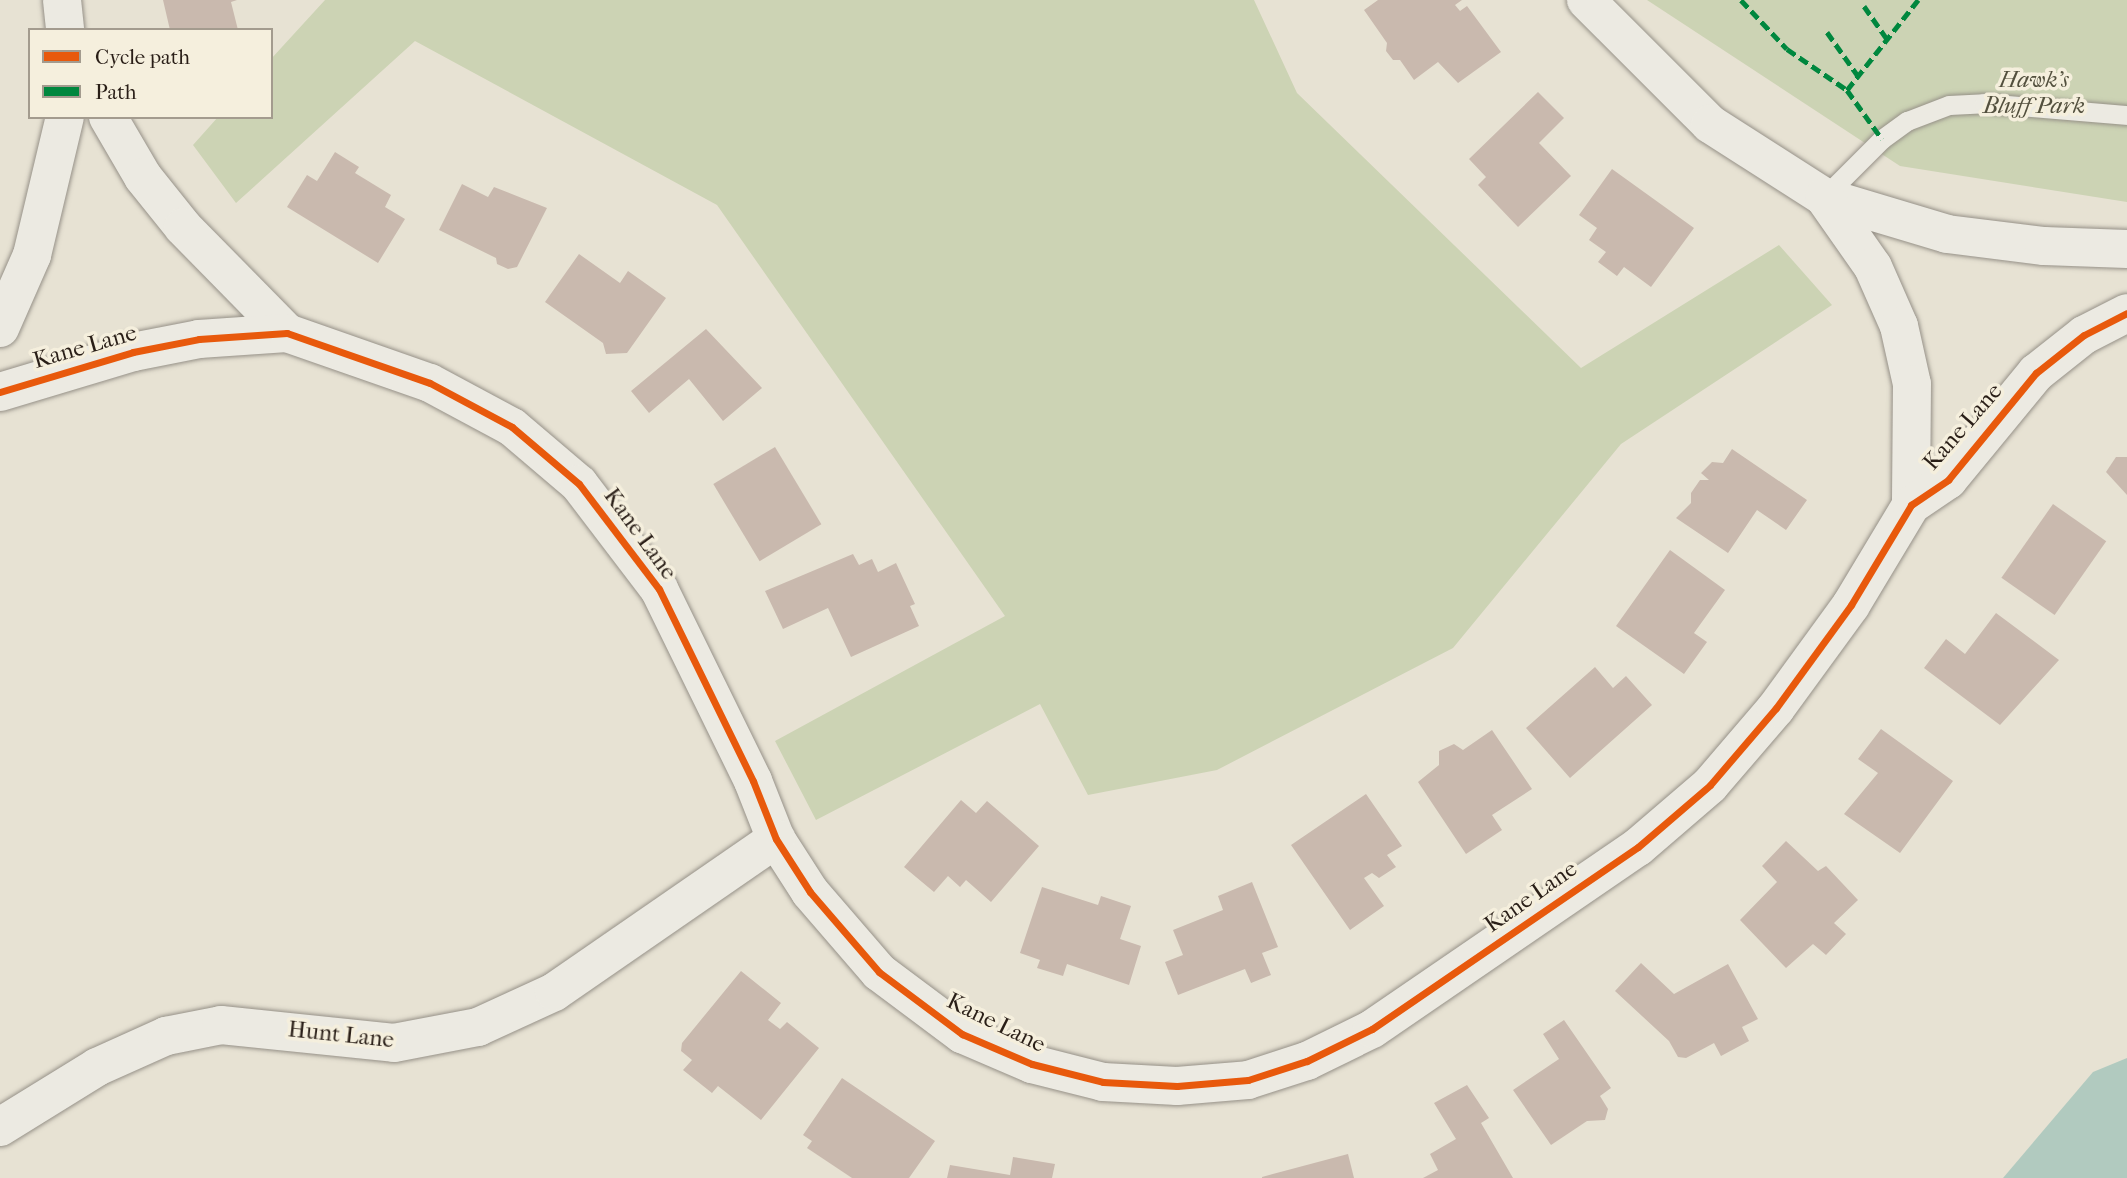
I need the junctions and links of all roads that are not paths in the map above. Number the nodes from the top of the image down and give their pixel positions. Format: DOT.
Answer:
graph roads {
  1 [pos="62,0"];
  2 [pos="1586,0"];
  3 [pos="65,28"];
  4 [pos="2127,115"];
  5 [pos="65,119"];
  6 [pos="109,119"];
  7 [pos="1824,197"];
  8 [pos="2127,249"];
  9 [pos="2127,313"];
  10 [pos="0,327"];
  11 [pos="287,333"];
  12 [pos="0,392"];
  13 [pos="1911,505"];
  14 [pos="776,839"];
  15 [pos="0,1127"];
  1 -- 3 [label="street"];
  2 -- 7 [label="street"];
  4 -- 7 [label="lane"];
  5 -- 10 [label="street"];
  6 -- 11 [label="street"];
  7 -- 8 [label="street"];
  7 -- 13 [label="street, Kane Lane"];
  9 -- 13 [label="street, Kane Lane"];
  11 -- 12 [label="street, Kane Lane"];
  11 -- 14 [label="street, Kane Lane"];
  13 -- 14 [label="street, Kane Lane"];
  14 -- 15 [label="street, Hunt Lane"];
}
